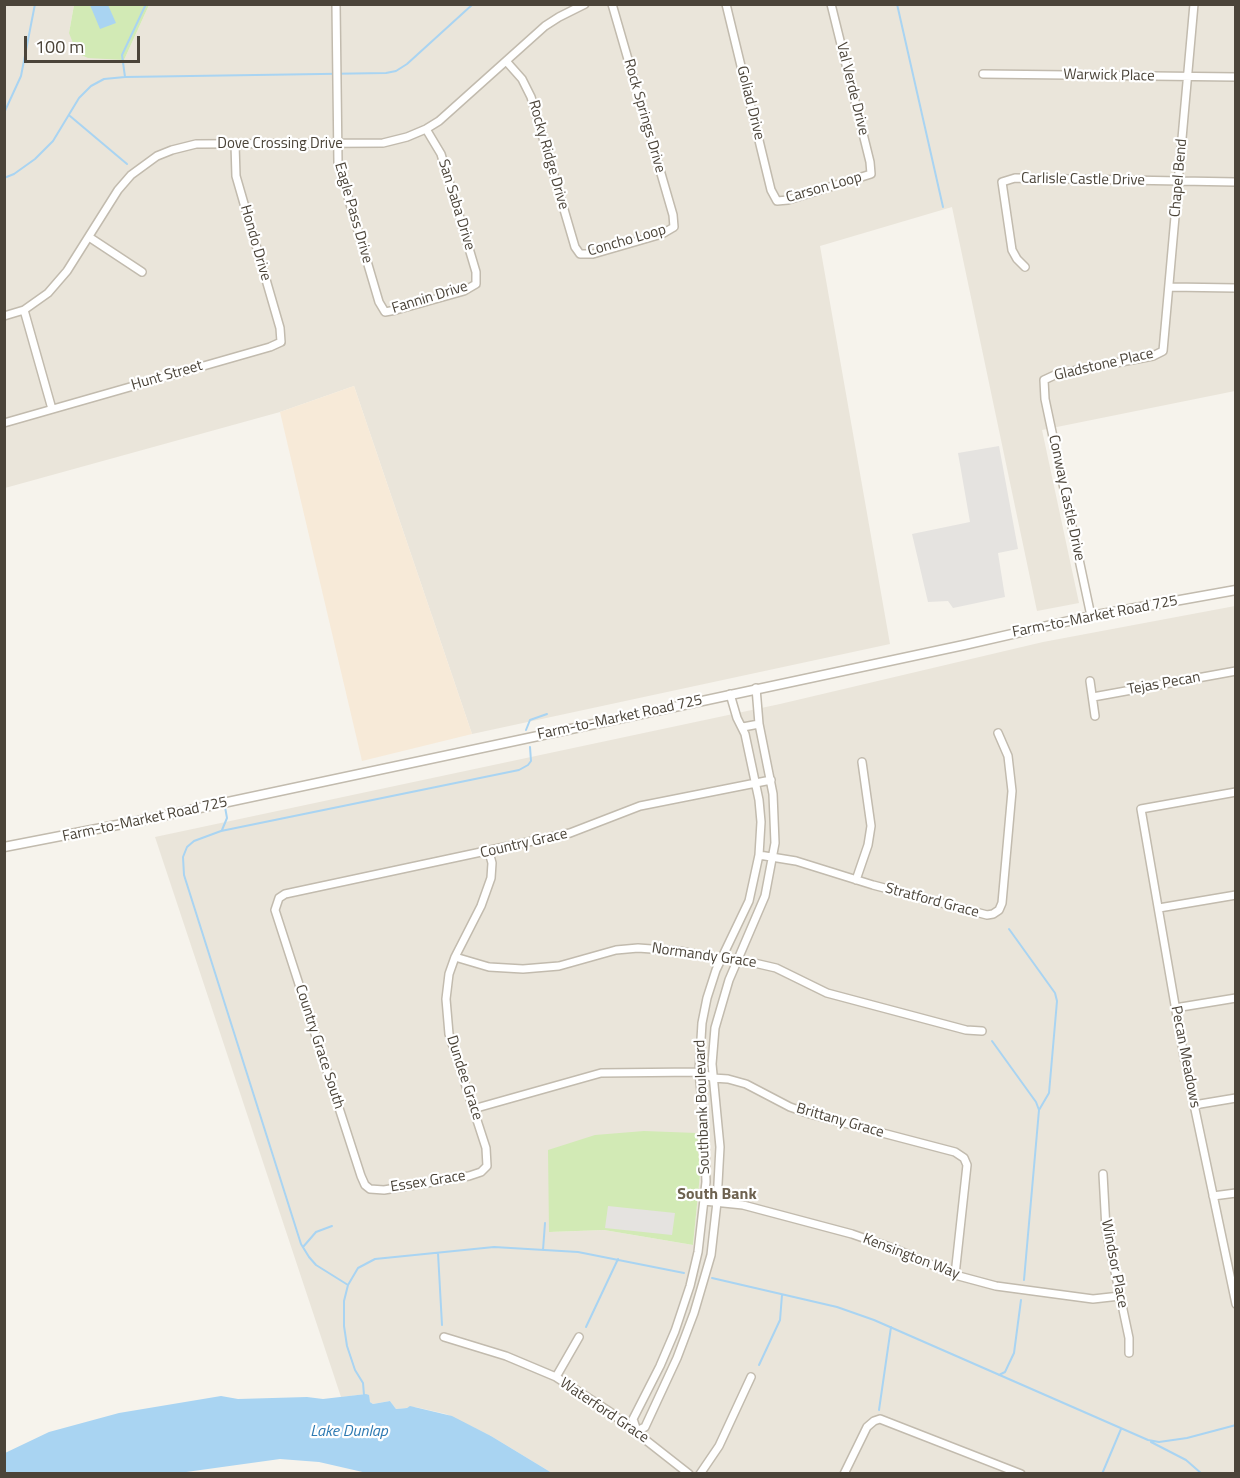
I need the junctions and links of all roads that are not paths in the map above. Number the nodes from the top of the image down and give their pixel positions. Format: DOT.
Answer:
graph roads {
  1 [pos="336,4"];
  2 [pos="585,4"];
  3 [pos="612,4"];
  4 [pos="726,4"];
  5 [pos="831,4"];
  6 [pos="1194,4"];
  7 [pos="506,61"];
  8 [pos="983,74"];
  9 [pos="1188,77"];
  10 [pos="1236,77"];
  11 [pos="426,129"];
  12 [pos="336,143"];
  13 [pos="235,144"];
  14 [pos="871,174"];
  15 [pos="1179,181"];
  16 [pos="1236,182"];
  17 [pos="777,201"];
  18 [pos="674,227"];
  19 [pos="89,237"];
  20 [pos="580,254"];
  21 [pos="1025,267"];
  22 [pos="142,272"];
  23 [pos="476,284"];
  24 [pos="1170,287"];
  25 [pos="1236,288"];
  26 [pos="24,310"];
  27 [pos="385,312"];
  28 [pos="4,316"];
  29 [pos="281,342"];
  30 [pos="1164,351"];
  31 [pos="1044,380"];
  32 [pos="52,409"];
  33 [pos="4,423"];
  34 [pos="1236,590"];
  35 [pos="1091,615"];
  36 [pos="1236,671"];
  37 [pos="1090,681"];
  38 [pos="756,688"];
  39 [pos="730,694"];
  40 [pos="1093,697"];
  41 [pos="1095,716"];
  42 [pos="759,724"];
  43 [pos="743,728"];
  44 [pos="998,733"];
  45 [pos="862,762"];
  46 [pos="771,780"];
  47 [pos="756,783"];
  48 [pos="1236,792"];
  49 [pos="4,847"];
  50 [pos="489,852"];
  51 [pos="759,855"];
  52 [pos="773,856"];
  53 [pos="856,880"];
  54 [pos="1236,895"];
  55 [pos="276,902"];
  56 [pos="1159,908"];
  57 [pos="454,957"];
  58 [pos="721,959"];
  59 [pos="737,959"];
  60 [pos="1236,998"];
  61 [pos="1175,1008"];
  62 [pos="982,1031"];
  63 [pos="699,1072"];
  64 [pos="713,1078"];
  65 [pos="1236,1098"];
  66 [pos="1194,1105"];
  67 [pos="473,1109"];
  68 [pos="485,1169"];
  69 [pos="1103,1174"];
  70 [pos="370,1189"];
  71 [pos="1236,1193"];
  72 [pos="1213,1196"];
  73 [pos="704,1201"];
  74 [pos="717,1202"];
  75 [pos="956,1275"];
  76 [pos="1234,1289"];
  77 [pos="1120,1296"];
  78 [pos="1236,1304"];
  79 [pos="444,1337"];
  80 [pos="579,1337"];
  81 [pos="1129,1353"];
  82 [pos="556,1377"];
  83 [pos="751,1377"];
  84 [pos="637,1431"];
  85 [pos="689,1473"];
  86 [pos="700,1473"];
  87 [pos="844,1473"];
  88 [pos="1021,1473"];
  1 -- 12 [label="street, Eagle Pass Drive"];
  2 -- 7 [label="street, Dove Crossing Drive"];
  3 -- 18 [label="street, Rock Springs Drive"];
  4 -- 17 [label="street, Goliad Drive"];
  5 -- 14 [label="street, Val Verde Drive"];
  6 -- 9 [label="street, Chapel Bend"];
  7 -- 11 [label="street, Dove Crossing Drive"];
  7 -- 20 [label="street, Rocky Ridge Drive"];
  8 -- 9 [label="street, Warwick Place"];
  9 -- 10 [label="street, Warwick Place"];
  9 -- 15 [label="street, Chapel Bend"];
  11 -- 12 [label="street, Dove Crossing Drive"];
  11 -- 23 [label="street, San Saba Drive"];
  12 -- 13 [label="street, Dove Crossing Drive"];
  12 -- 27 [label="street, Eagle Pass Drive"];
  13 -- 19 [label="street, Dove Crossing Drive"];
  13 -- 29 [label="street, Hondo Drive"];
  14 -- 17 [label="street, Carson Loop"];
  15 -- 16 [label="street, Carlisle Castle Drive"];
  15 -- 21 [label="street, Carlisle Castle Drive"];
  15 -- 24 [label="street, Chapel Bend"];
  18 -- 20 [label="street, Concho Loop"];
  19 -- 22 [label="street"];
  19 -- 26 [label="street, Dove Crossing Drive"];
  23 -- 27 [label="street, Fannin Drive"];
  24 -- 25 [label="street"];
  24 -- 30 [label="street, Chapel Bend"];
  26 -- 28 [label="street, Dove Crossing Drive"];
  26 -- 32 [label="street"];
  29 -- 32 [label="street, Hunt Street"];
  30 -- 31 [label="street, Gladstone Place"];
  31 -- 35 [label="street, Conway Castle Drive"];
  32 -- 33 [label="street, Hunt Street"];
  34 -- 35 [label="street, Farm-to-Market Road 725"];
  35 -- 38 [label="street, Farm-to-Market Road 725"];
  36 -- 40 [label="street, Tejas Pecan"];
  37 -- 40 [label="street"];
  38 -- 39 [label="street, Farm-to-Market Road 725"];
  38 -- 42 [label="street, Southbank Boulevard"];
  39 -- 43 [label="street, Southbank Boulevard"];
  39 -- 49 [label="street, Farm-to-Market Road 725"];
  40 -- 41 [label="street"];
  42 -- 43 [label="street"];
  42 -- 46 [label="street, Southbank Boulevard"];
  43 -- 47 [label="street, Southbank Boulevard"];
  44 -- 53 [label="street, Stratford Grace"];
  45 -- 53 [label="street"];
  46 -- 47 [label="street, Country Grace"];
  46 -- 52 [label="street, Southbank Boulevard"];
  47 -- 50 [label="street, Country Grace"];
  47 -- 51 [label="street, Southbank Boulevard"];
  48 -- 56 [label="street, Pecan Meadows"];
  50 -- 55 [label="street, Country Grace"];
  50 -- 57 [label="street, Dundee Grace"];
  51 -- 52 [label="street, Stratford Grace"];
  51 -- 58 [label="street, Southbank Boulevard"];
  52 -- 53 [label="street, Stratford Grace"];
  52 -- 59 [label="street, Southbank Boulevard"];
  54 -- 56 [label="street"];
  55 -- 70 [label="street, Country Grace South"];
  56 -- 61 [label="street, Pecan Meadows"];
  57 -- 58 [label="street, Normandy Grace"];
  57 -- 67 [label="street, Dundee Grace"];
  58 -- 59 [label="street, Normandy Grace"];
  58 -- 63 [label="street, Southbank Boulevard"];
  59 -- 62 [label="street, Normandy Grace"];
  59 -- 64 [label="street, Southbank Boulevard"];
  60 -- 61 [label="street"];
  61 -- 66 [label="street, Pecan Meadows"];
  63 -- 64 [label="street, Brittany Grace"];
  63 -- 67 [label="street, Brittany Grace"];
  63 -- 73 [label="street, Southbank Boulevard"];
  64 -- 74 [label="street, Southbank Boulevard"];
  64 -- 75 [label="street, Brittany Grace"];
  65 -- 66 [label="street"];
  66 -- 72 [label="street, Pecan Meadows"];
  67 -- 68 [label="street, Dundee Grace"];
  68 -- 70 [label="street, Essex Grace"];
  69 -- 77 [label="street, Windsor Place"];
  71 -- 72 [label="street"];
  72 -- 76 [label="street, Pecan Meadows"];
  73 -- 74 [label="street, Kensington Way"];
  73 -- 84 [label="street, Southbank Boulevard"];
  74 -- 75 [label="street, Kensington Way"];
  74 -- 84 [label="street, Southbank Boulevard"];
  75 -- 77 [label="street, Kensington Way"];
  76 -- 78 [label="street, Pecan Meadows"];
  77 -- 81 [label="street, Windsor Place"];
  79 -- 82 [label="street, Waterford Grace"];
  80 -- 82 [label="street"];
  82 -- 84 [label="street, Waterford Grace"];
  83 -- 86 [label="street"];
  84 -- 85 [label="street, Waterford Grace"];
  87 -- 88 [label="street"];
}
